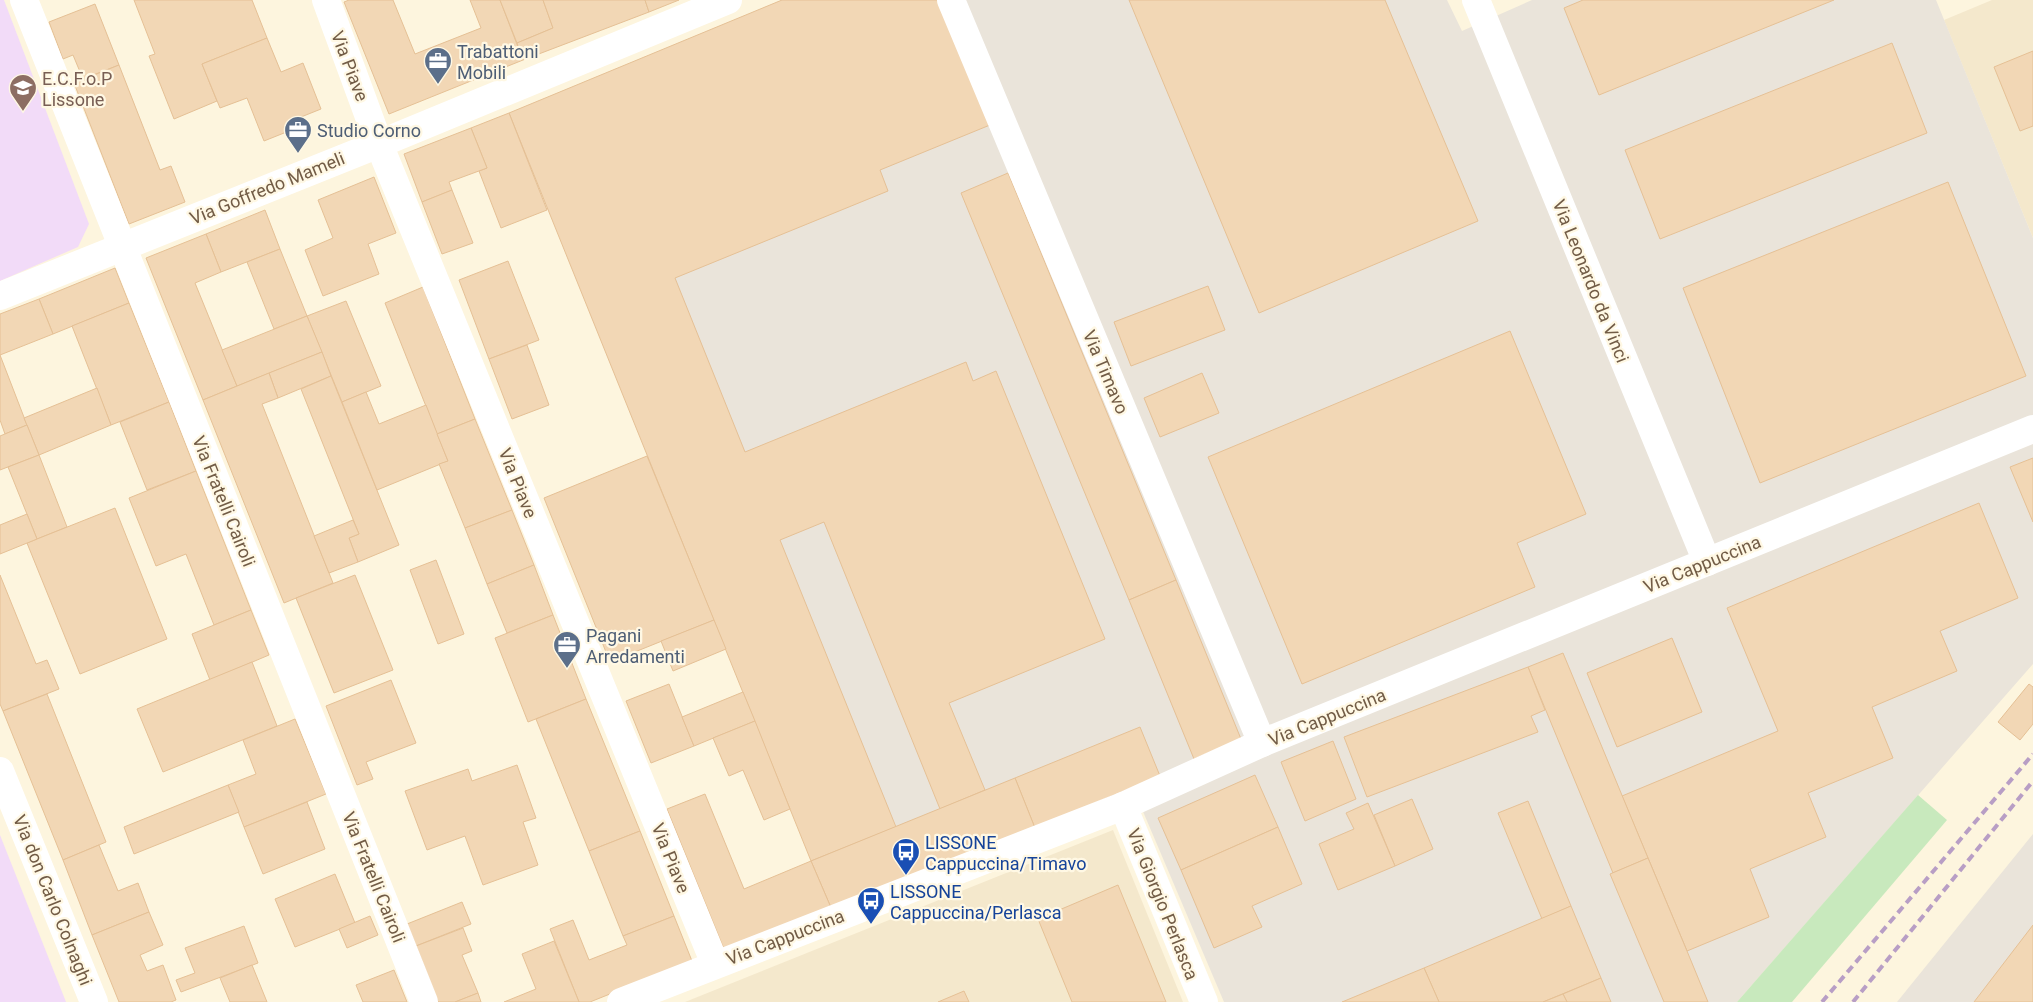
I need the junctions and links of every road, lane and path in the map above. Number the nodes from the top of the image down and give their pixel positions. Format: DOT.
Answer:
graph roads {
  1 [pos="24,0"];
  2 [pos="326,0"];
  3 [pos="728,0"];
  4 [pos="951,0"];
  5 [pos="1476,0"];
  6 [pos="379,144"];
  7 [pos="122,245"];
  8 [pos="0,296"];
  9 [pos="2033,429"];
  10 [pos="1707,562"];
  11 [pos="1262,743"];
  12 [pos="0,771"];
  13 [pos="1123,806"];
  14 [pos="715,964"];
  15 [pos="94,1002"];
  16 [pos="424,1002"];
  17 [pos="621,1002"];
  18 [pos="1204,1002"];
  1 -- 7 [label="street, Via Fratelli Cairoli"];
  2 -- 6 [label="street, Via Piave"];
  3 -- 6 [label="street, Via Goffredo Mameli"];
  4 -- 11 [label="street, Via Timavo"];
  5 -- 10 [label="street, Via Leonardo da Vinci"];
  6 -- 7 [label="street, Via Goffredo Mameli"];
  6 -- 14 [label="street, Via Piave"];
  7 -- 8 [label="street, Via Goffredo Mameli"];
  7 -- 16 [label="street, Via Fratelli Cairoli"];
  9 -- 10 [label="street, Via Cappuccina"];
  10 -- 11 [label="street, Via Cappuccina"];
  11 -- 13 [label="street, Via Cappuccina"];
  12 -- 15 [label="street, Via don Carlo Colnaghi"];
  13 -- 14 [label="street, Via Cappuccina"];
  13 -- 18 [label="street, Via Giorgio Perlasca"];
  14 -- 17 [label="street, Via Cappuccina"];
}
